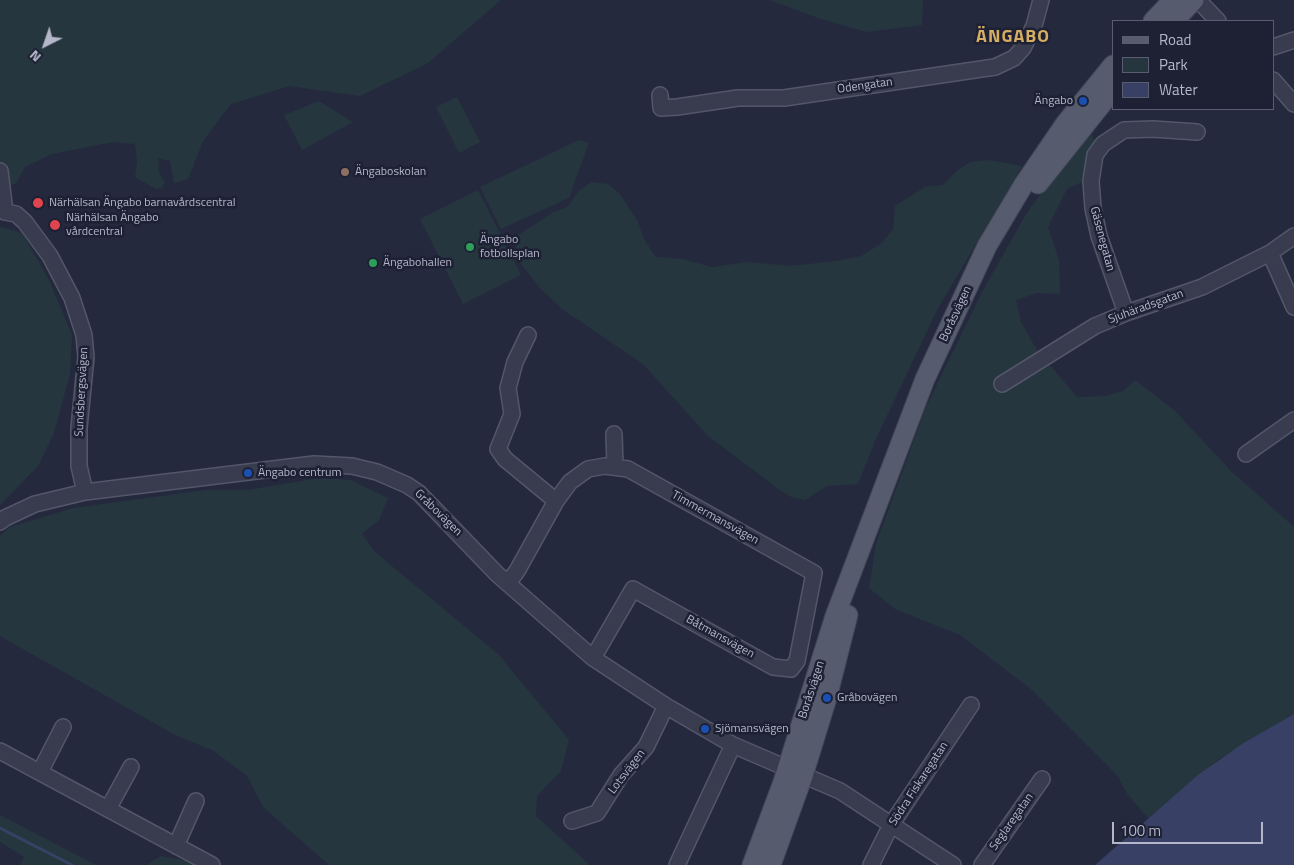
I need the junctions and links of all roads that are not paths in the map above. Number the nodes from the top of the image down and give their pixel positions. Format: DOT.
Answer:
graph roads {
  1 [pos="1041,0"];
  2 [pos="1173,0"];
  3 [pos="1194,0"];
  4 [pos="1198,0"];
  5 [pos="1154,20"];
  6 [pos="1175,20"];
  7 [pos="1217,20"];
  8 [pos="1294,40"];
  9 [pos="1274,47"];
  10 [pos="1112,66"];
  11 [pos="1274,81"];
  12 [pos="1112,91"];
  13 [pos="660,95"];
  14 [pos="1294,104"];
  15 [pos="1197,132"];
  16 [pos="0,171"];
  17 [pos="1294,236"];
  18 [pos="1270,253"];
  19 [pos="972,280"];
  20 [pos="1294,308"];
  21 [pos="1126,313"];
  22 [pos="528,335"];
  23 [pos="1002,384"];
  24 [pos="1294,420"];
  25 [pos="614,434"];
  26 [pos="1246,454"];
  27 [pos="615,466"];
  28 [pos="85,492"];
  29 [pos="556,501"];
  30 [pos="2,520"];
  31 [pos="814,573"];
  32 [pos="508,583"];
  33 [pos="592,658"];
  34 [pos="971,705"];
  35 [pos="666,706"];
  36 [pos="63,727"];
  37 [pos="733,745"];
  38 [pos="0,751"];
  39 [pos="131,767"];
  40 [pos="40,772"];
  41 [pos="795,772"];
  42 [pos="1042,780"];
  43 [pos="196,801"];
  44 [pos="108,809"];
  45 [pos="572,821"];
  46 [pos="891,825"];
  47 [pos="176,846"];
  48 [pos="212,865"];
  49 [pos="677,865"];
  50 [pos="752,865"];
  51 [pos="771,865"];
  52 [pos="872,865"];
  53 [pos="953,865"];
  54 [pos="982,865"];
  1 -- 13 [label="street, Odengatan"];
  2 -- 5 [label="main road"];
  3 -- 6 [label="main road"];
  4 -- 7 [label="street"];
  8 -- 9 [label="street"];
  10 -- 19 [label="main road, Boråsvägen"];
  11 -- 14 [label="street"];
  12 -- 19 [label="main road, Boråsvägen"];
  15 -- 21 [label="street, Gäsenegatan"];
  16 -- 28 [label="street, Sundsbergsvägen"];
  17 -- 18 [label="street, Sjuhäradsgatan"];
  18 -- 20 [label="street"];
  18 -- 21 [label="street, Sjuhäradsgatan"];
  19 -- 41 [label="main road, Boråsvägen"];
  21 -- 23 [label="street, Sjuhäradsgatan"];
  22 -- 29 [label="street"];
  24 -- 26 [label="street"];
  25 -- 27 [label="street"];
  27 -- 29 [label="street, Timmermansvägen"];
  27 -- 31 [label="street, Timmermansvägen"];
  28 -- 30 [label="street, Gråbovägen"];
  28 -- 32 [label="street, Gråbovägen"];
  29 -- 32 [label="street, Timmermansvägen"];
  31 -- 33 [label="street, Båtmansvägen"];
  32 -- 33 [label="street, Gråbovägen"];
  33 -- 35 [label="street, Gråbovägen"];
  34 -- 46 [label="street, Södra Fiskaregatan"];
  35 -- 37 [label="street, Gråbovägen"];
  35 -- 45 [label="street, Lotsvägen"];
  36 -- 40 [label="street"];
  37 -- 41 [label="street, Gråbovägen"];
  37 -- 49 [label="street"];
  38 -- 40 [label="street"];
  39 -- 44 [label="street"];
  40 -- 44 [label="street"];
  41 -- 46 [label="street, Gråbovägen"];
  41 -- 50 [label="main road, Boråsvägen"];
  41 -- 51 [label="main road, Boråsvägen"];
  42 -- 54 [label="street, Seglaregatan"];
  43 -- 47 [label="street"];
  44 -- 47 [label="street"];
  46 -- 52 [label="street, Södra Fiskaregatan"];
  46 -- 53 [label="street, Gråbovägen"];
  47 -- 48 [label="street"];
}
